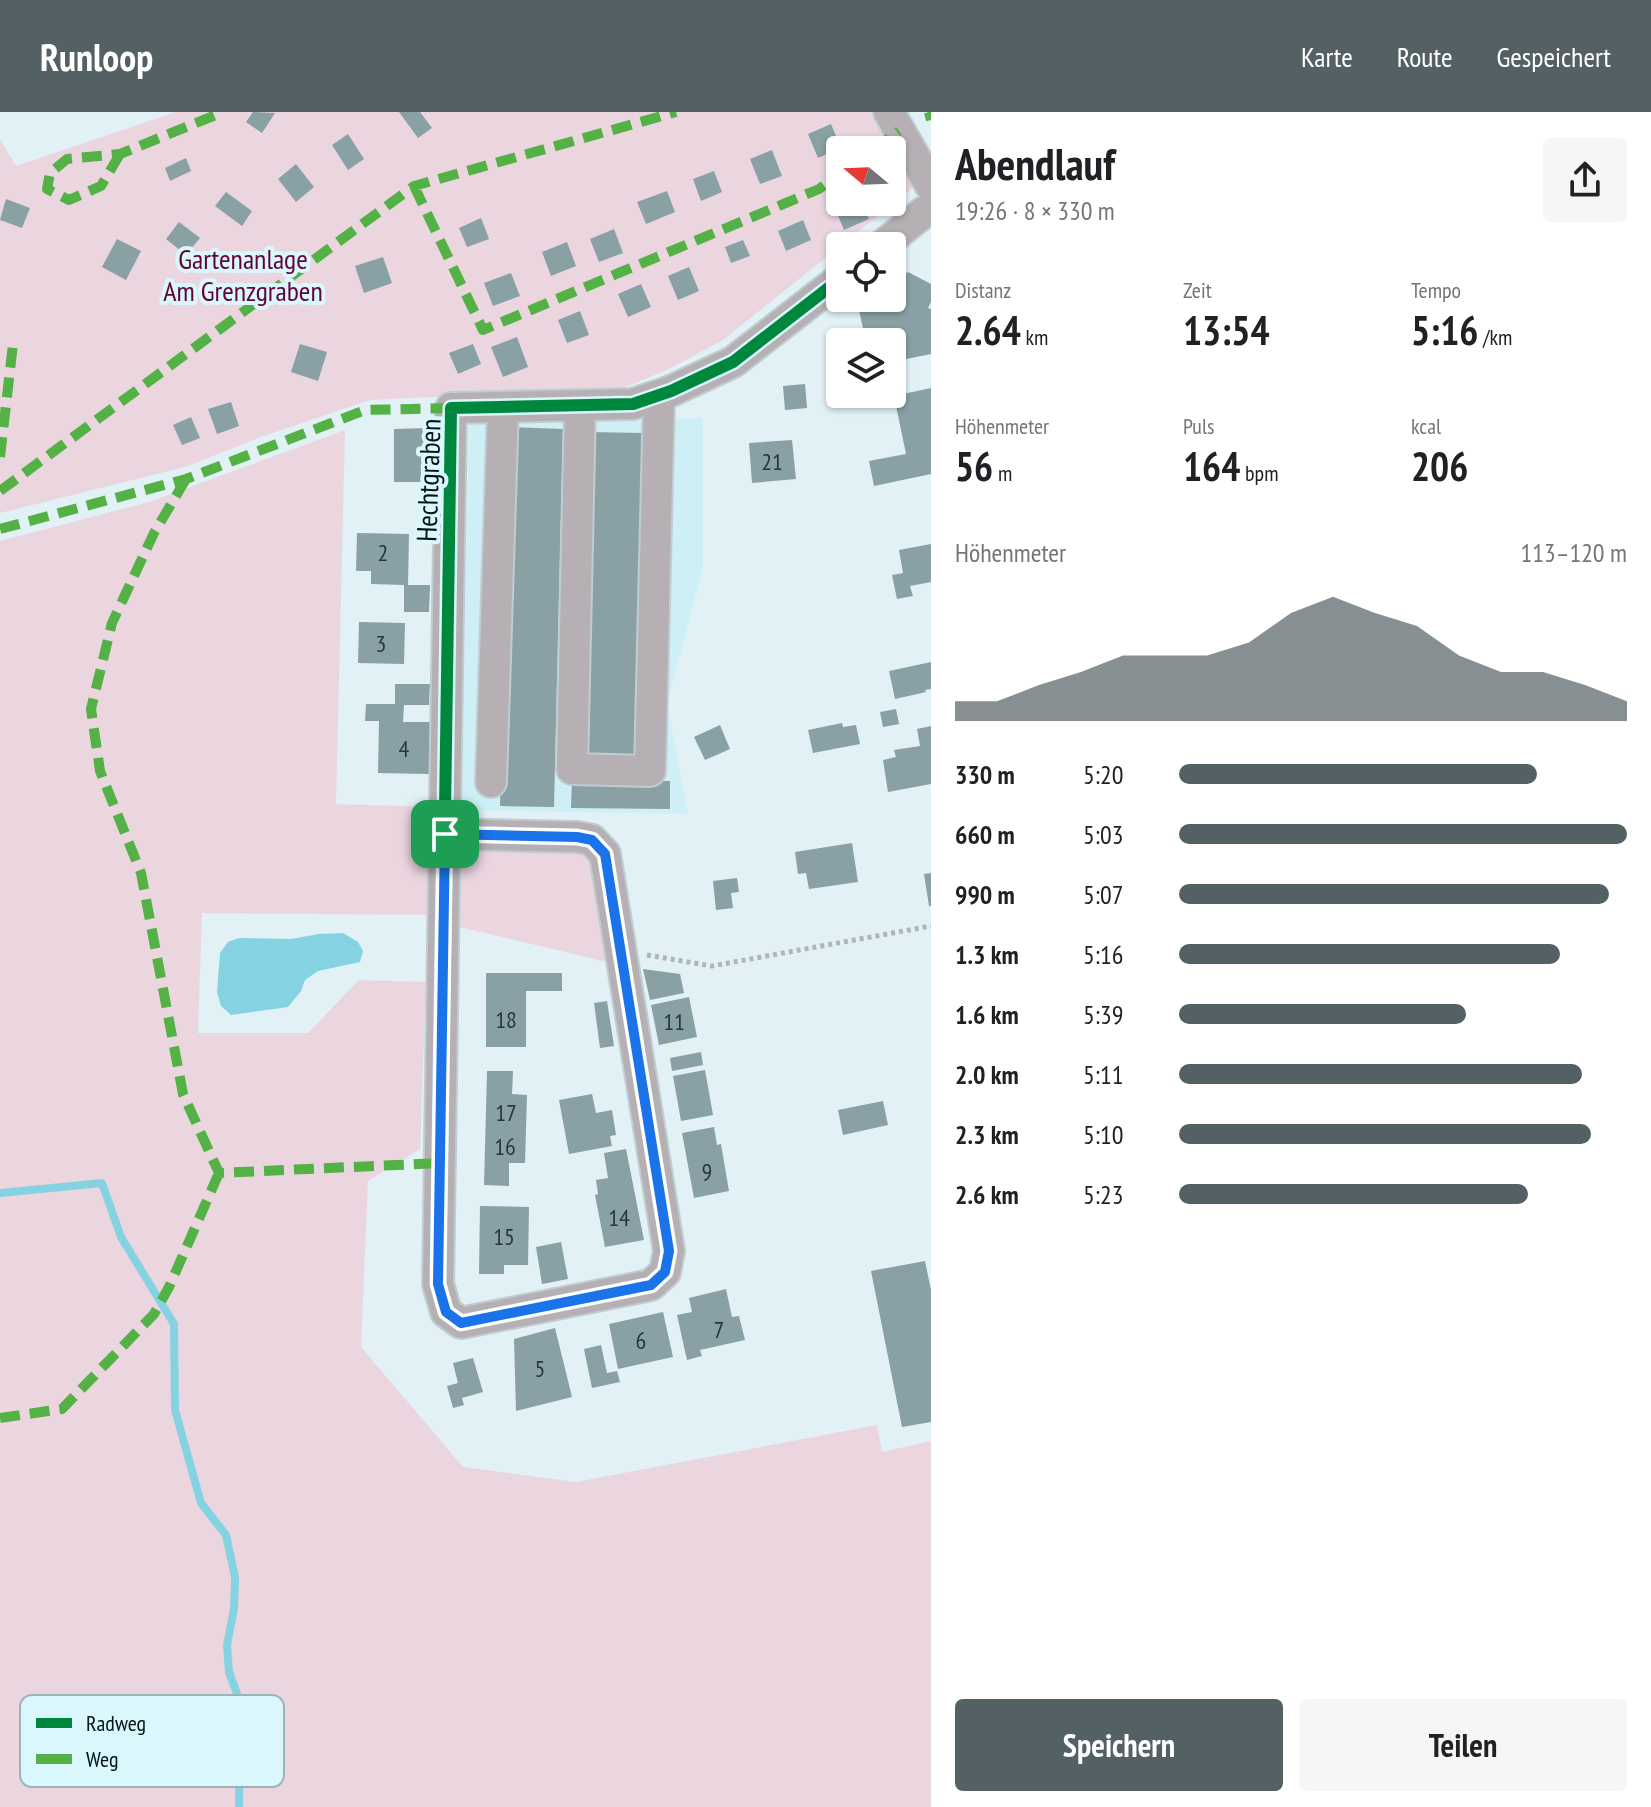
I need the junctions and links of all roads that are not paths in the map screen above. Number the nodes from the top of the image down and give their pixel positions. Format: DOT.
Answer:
graph roads {
  1 [pos="889,112"];
  2 [pos="931,186"];
  3 [pos="931,210"];
  4 [pos="899,232"];
  5 [pos="826,290"];
  6 [pos="659,396"];
  7 [pos="580,406"];
  8 [pos="503,407"];
  9 [pos="491,782"];
  10 [pos="445,834"];
  1 -- 2 [label="street"];
  3 -- 4 [label="street"];
  5 -- 6 [label="street, Hechtgraben"];
  6 -- 7 [label="street, Hechtgraben"];
  6 -- 7 [label="street"];
  7 -- 8 [label="street, Hechtgraben"];
  8 -- 9 [label="street"];
  8 -- 10 [label="street, Hechtgraben"];
  10 -- 10 [label="street, Hechtgraben"];
}
